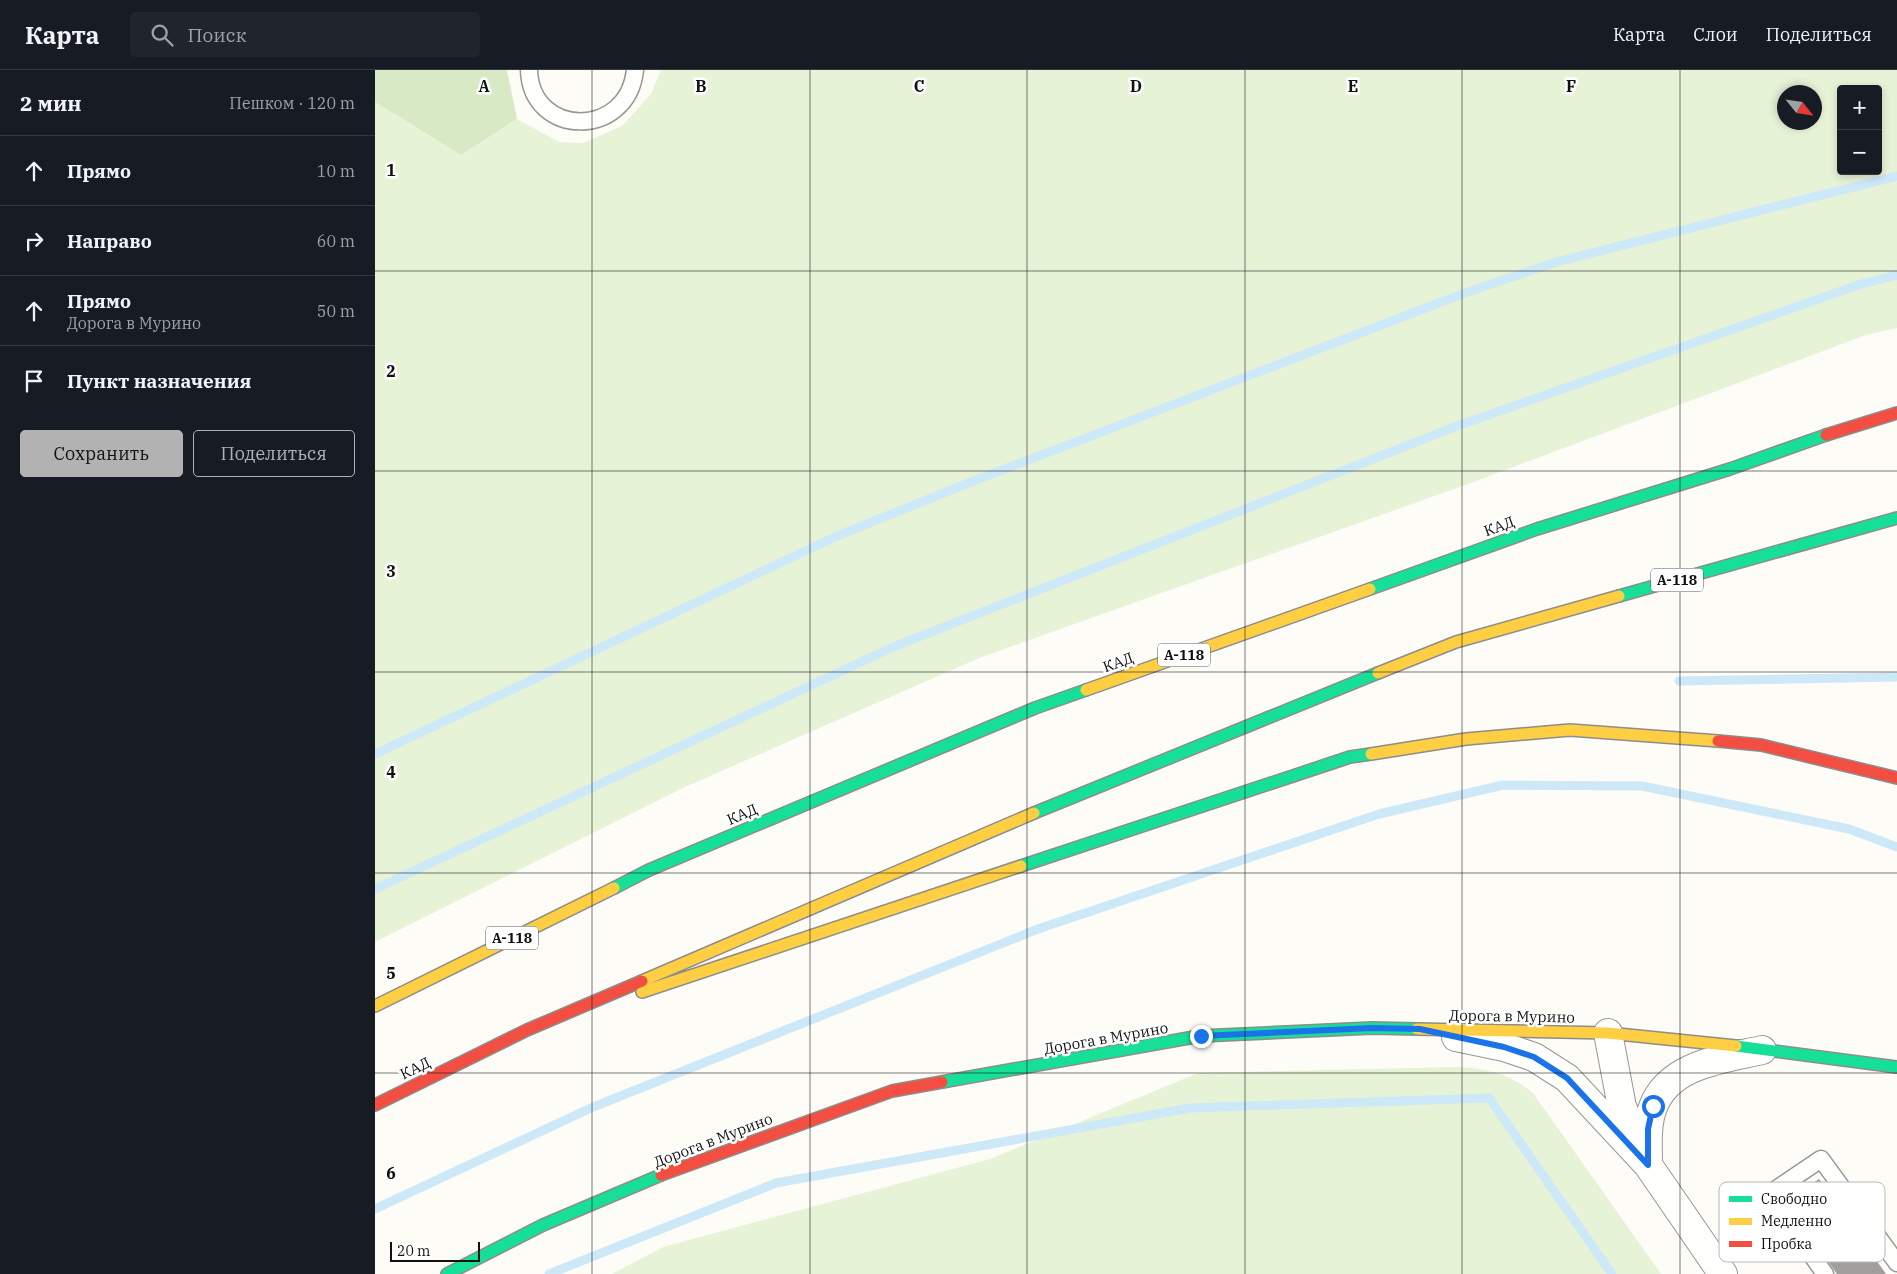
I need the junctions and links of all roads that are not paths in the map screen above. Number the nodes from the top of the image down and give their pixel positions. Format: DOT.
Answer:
graph roads {
  1 [pos="529,70"];
  2 [pos="635,70"];
  3 [pos="1897,413"];
  4 [pos="1897,518"];
  5 [pos="1897,778"];
  6 [pos="375,1006"];
  7 [pos="1420,1029"];
  8 [pos="527,1030"];
  9 [pos="1608,1033"];
  10 [pos="1761,1050"];
  11 [pos="1897,1067"];
  12 [pos="375,1104"];
  13 [pos="1648,1165"];
  14 [pos="1787,1182"];
  15 [pos="1838,1182"];
  16 [pos="1885,1246"];
  17 [pos="1817,1262"];
  18 [pos="1897,1262"];
  19 [pos="447,1274"];
  20 [pos="1723,1274"];
  21 [pos="1825,1274"];
  1 -- 2 [label="lane"];
  3 -- 6 [label="main road, КАД / А-118"];
  4 -- 8 [label="main road, КАД / А-118"];
  5 -- 8 [label="main road"];
  7 -- 9 [label="main road, Дорога в Мурино"];
  7 -- 13 [label="street"];
  7 -- 19 [label="main road, Дорога в Мурино"];
  8 -- 12 [label="main road, КАД / А-118"];
  9 -- 10 [label="main road, Дорога в Мурино"];
  9 -- 13 [label="street"];
  10 -- 11 [label="main road, Дорога в Мурино"];
  10 -- 13 [label="street"];
  13 -- 20 [label="street"];
  14 -- 15 [label="lane"];
  16 -- 18 [label="lane"];
  17 -- 21 [label="lane"];
}
